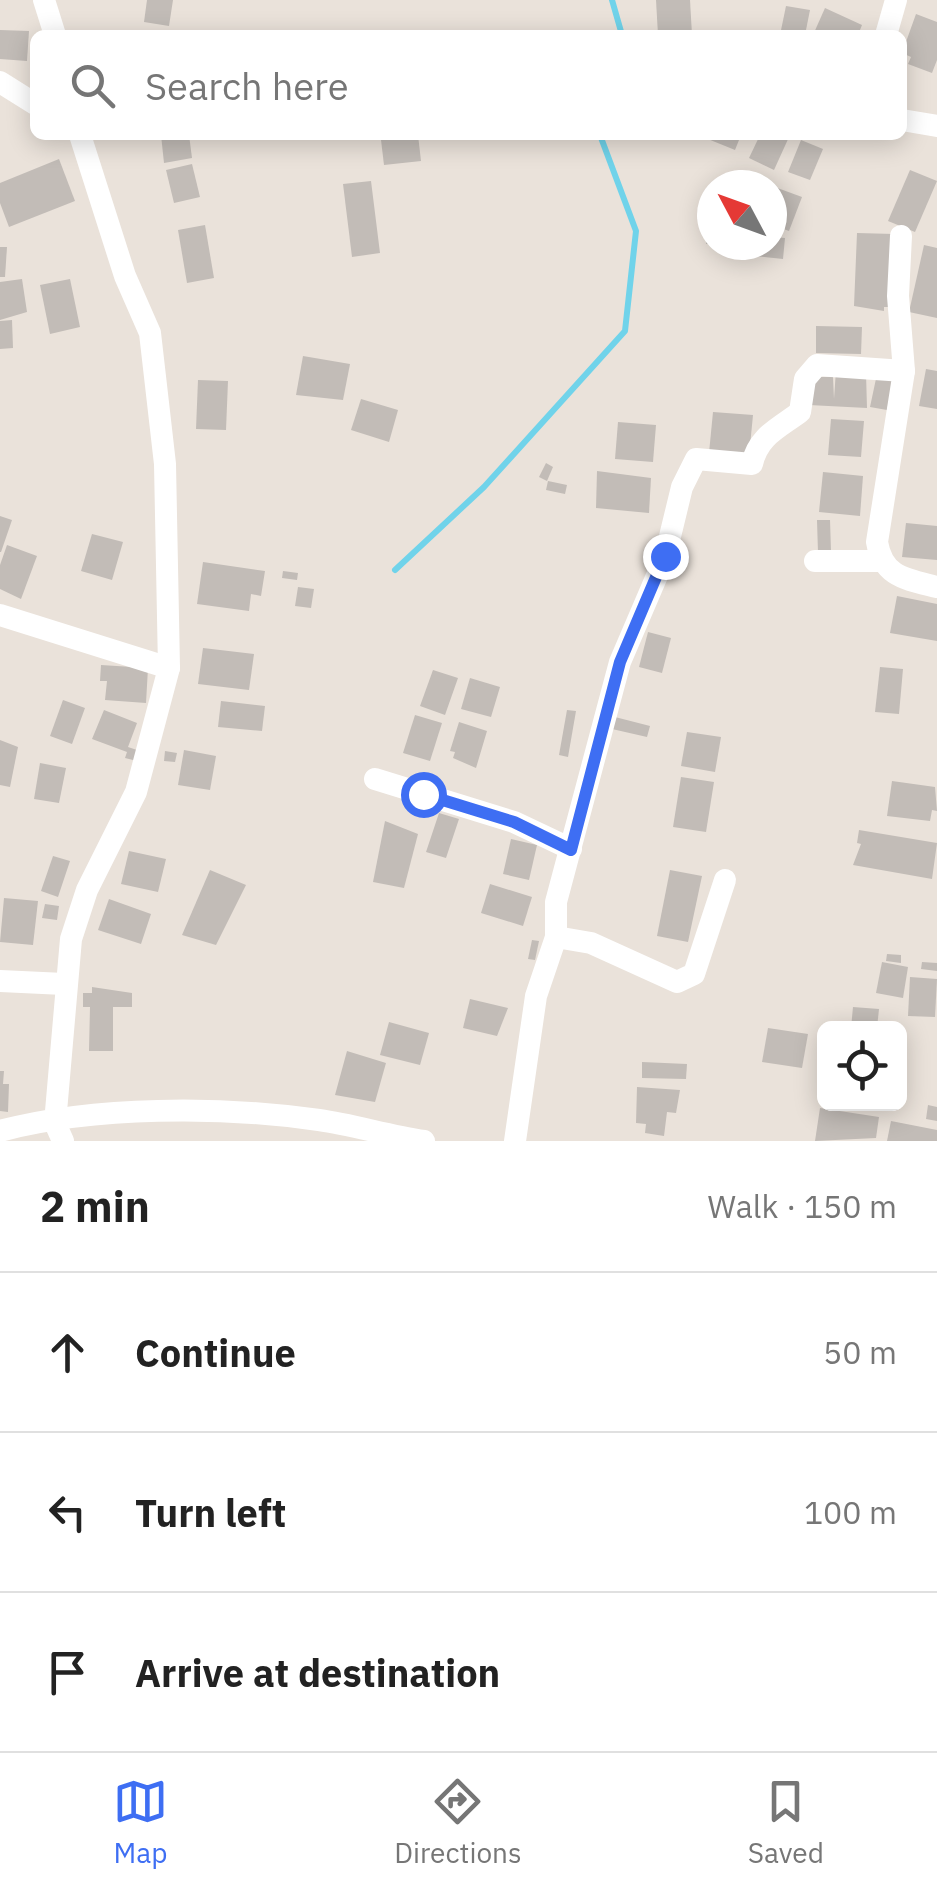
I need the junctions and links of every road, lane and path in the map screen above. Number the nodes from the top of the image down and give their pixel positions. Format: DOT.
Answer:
graph roads {
  1 [pos="44,0"];
  2 [pos="896,0"];
  3 [pos="53,30"];
  4 [pos="887,30"];
  5 [pos="0,82"];
  6 [pos="30,101"];
  7 [pos="907,121"];
  8 [pos="937,126"];
  9 [pos="82,140"];
  10 [pos="901,236"];
  11 [pos="904,371"];
  12 [pos="880,561"];
  13 [pos="815,562"];
  14 [pos="937,586"];
  15 [pos="0,615"];
  16 [pos="169,668"];
  17 [pos="375,779"];
  18 [pos="571,850"];
  19 [pos="725,880"];
  20 [pos="556,938"];
  21 [pos="0,980"];
  22 [pos="64,984"];
  23 [pos="0,1130"];
  24 [pos="59,1132"];
  25 [pos="424,1141"];
  26 [pos="515,1141"];
  1 -- 3 [label="street"];
  2 -- 4 [label="street"];
  5 -- 6 [label="street"];
  7 -- 8 [label="street"];
  9 -- 16 [label="street"];
  10 -- 11 [label="street"];
  11 -- 12 [label="street"];
  11 -- 18 [label="street"];
  12 -- 13 [label="street"];
  12 -- 14 [label="street"];
  15 -- 16 [label="street"];
  16 -- 22 [label="street"];
  17 -- 18 [label="street"];
  18 -- 20 [label="street"];
  19 -- 20 [label="street"];
  20 -- 26 [label="street"];
  21 -- 22 [label="street"];
  22 -- 24 [label="street"];
  23 -- 24 [label="street"];
  24 -- 25 [label="street"];
}
